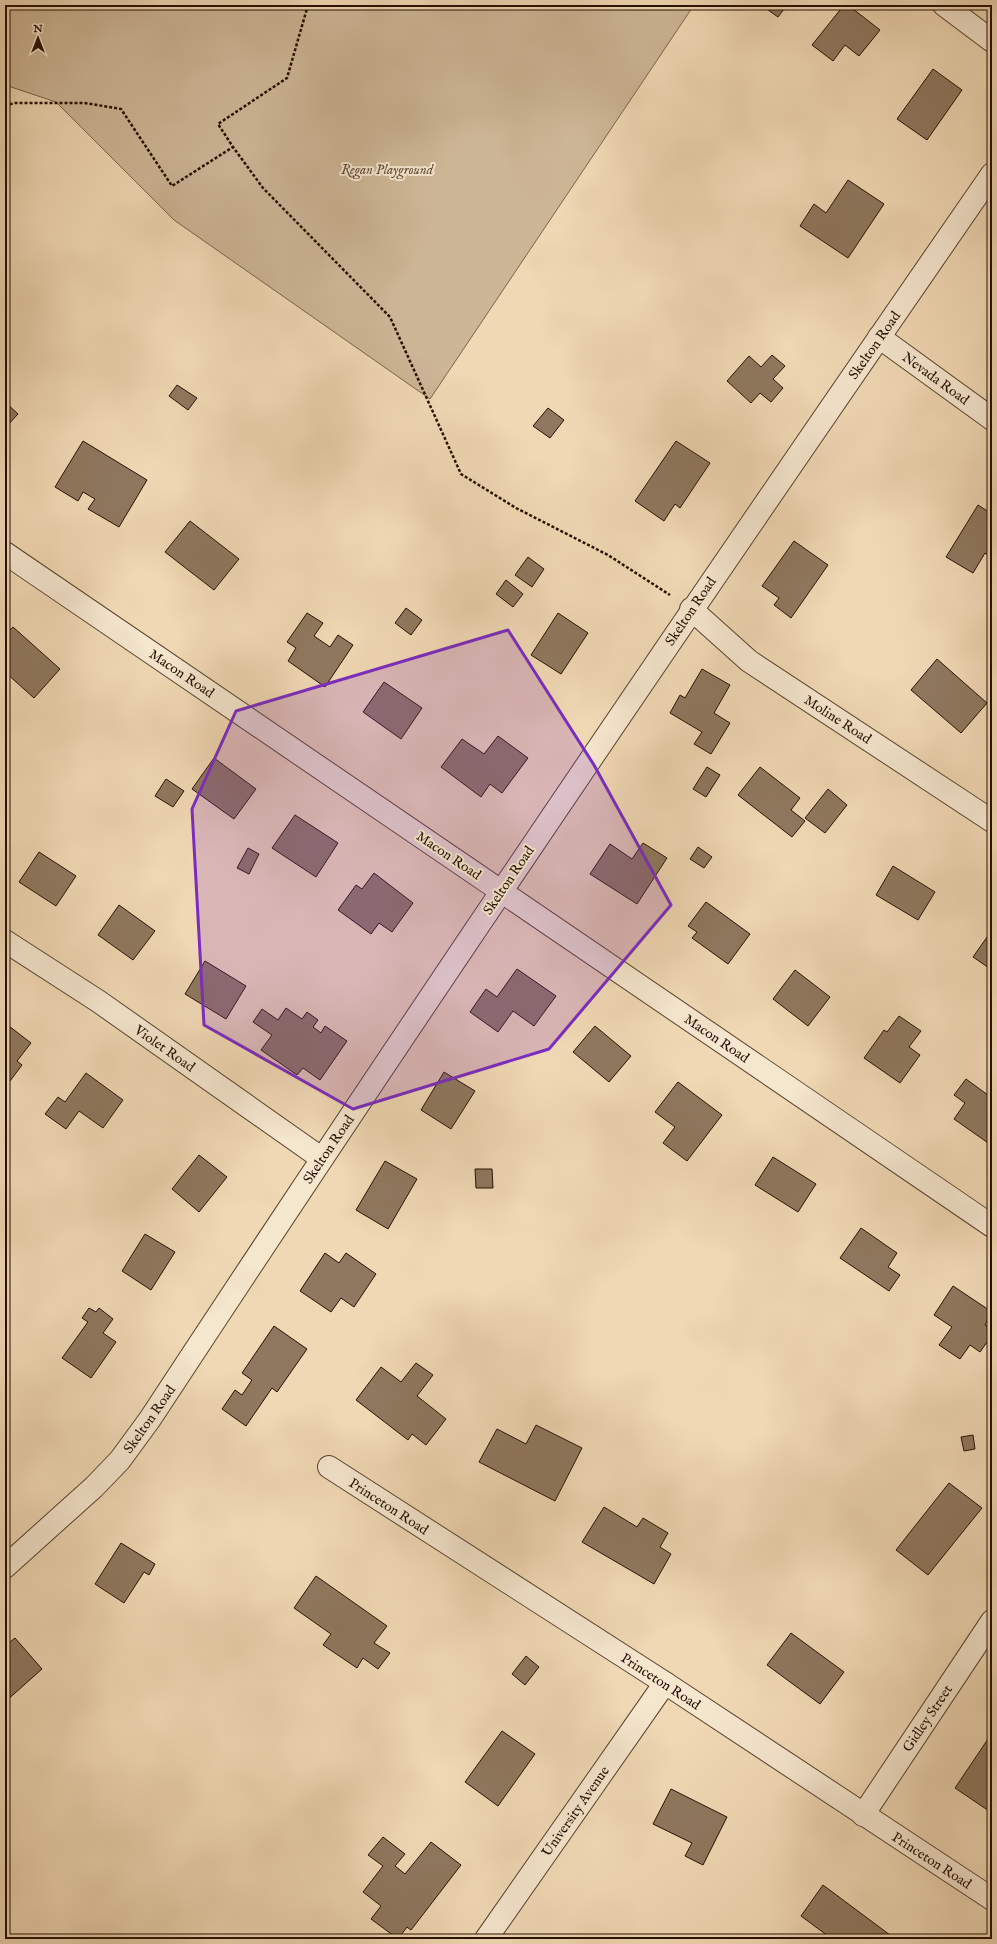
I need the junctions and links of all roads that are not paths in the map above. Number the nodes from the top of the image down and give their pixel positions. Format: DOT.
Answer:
graph roads {
  1 [pos="944,5"];
  2 [pos="992,41"];
  3 [pos="992,174"];
  4 [pos="879,336"];
  5 [pos="992,419"];
  6 [pos="5,553"];
  7 [pos="691,609"];
  8 [pos="992,821"];
  9 [pos="501,891"];
  10 [pos="5,942"];
  11 [pos="321,1158"];
  12 [pos="992,1226"];
  13 [pos="329,1467"];
  14 [pos="5,1567"];
  15 [pos="992,1621"];
  16 [pos="665,1683"];
  17 [pos="863,1815"];
  18 [pos="992,1899"];
  19 [pos="486,1939"];
  1 -- 2 [label="street"];
  3 -- 4 [label="street, Skelton Road"];
  4 -- 5 [label="street, Nevada Road"];
  4 -- 7 [label="street, Skelton Road"];
  6 -- 9 [label="street, Macon Road"];
  7 -- 8 [label="street, Moline Road"];
  7 -- 9 [label="street, Skelton Road"];
  9 -- 11 [label="street, Skelton Road"];
  9 -- 12 [label="street, Macon Road"];
  10 -- 11 [label="street, Violet Road"];
  11 -- 14 [label="street, Skelton Road"];
  13 -- 16 [label="street, Princeton Road"];
  15 -- 17 [label="street, Gidley Street"];
  16 -- 17 [label="street, Princeton Road"];
  16 -- 19 [label="street, University Avenue"];
  17 -- 18 [label="street, Princeton Road"];
}
